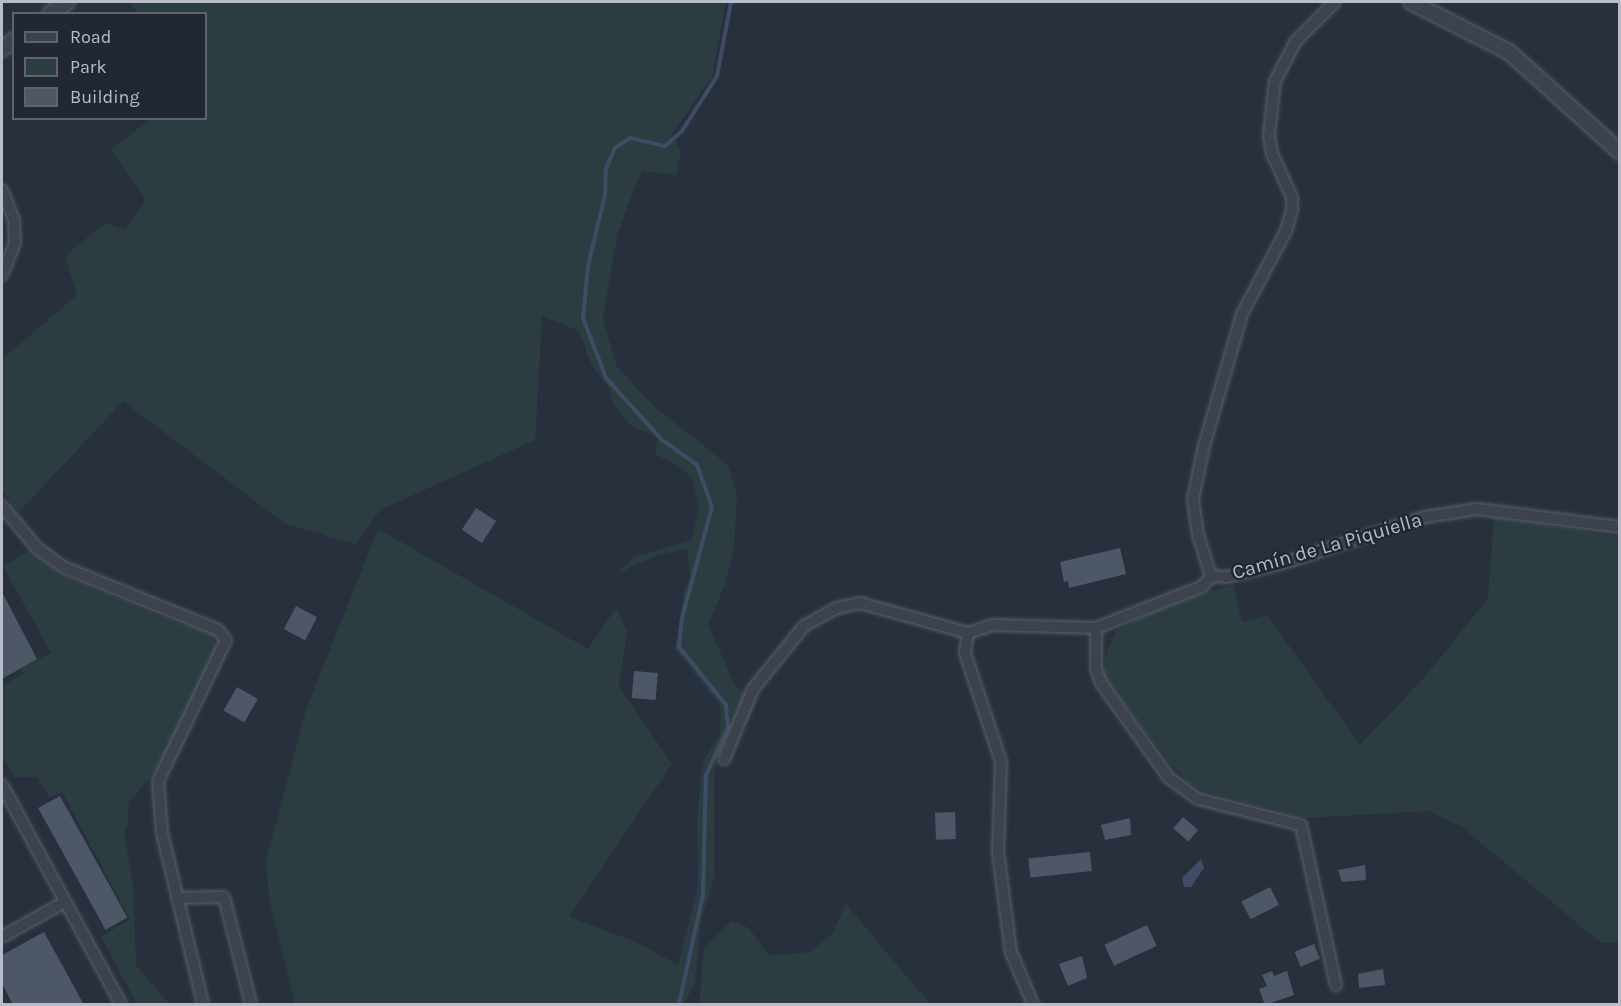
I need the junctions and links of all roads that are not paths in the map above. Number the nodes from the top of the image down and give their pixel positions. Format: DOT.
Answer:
graph roads {
  1 [pos="67,2"];
  2 [pos="1335,2"];
  3 [pos="1411,2"];
  4 [pos="53,12"];
  5 [pos="1620,152"];
  6 [pos="2,190"];
  7 [pos="2,275"];
  8 [pos="2,506"];
  9 [pos="1620,527"];
  10 [pos="1211,576"];
  11 [pos="1096,628"];
  12 [pos="968,633"];
  13 [pos="724,759"];
  14 [pos="2,785"];
  15 [pos="177,897"];
  16 [pos="65,903"];
  17 [pos="2,937"];
  18 [pos="1336,985"];
  19 [pos="120,1005"];
  20 [pos="203,1005"];
  21 [pos="250,1005"];
  22 [pos="1033,1005"];
  1 -- 4 [label="street"];
  2 -- 10 [label="street"];
  3 -- 5 [label="street"];
  6 -- 7 [label="street"];
  8 -- 15 [label="street"];
  9 -- 10 [label="street, Camín de La Piquiella"];
  10 -- 11 [label="street, Camín de La Piquiella"];
  11 -- 12 [label="street, Camín de La Piquiella"];
  11 -- 18 [label="street"];
  12 -- 13 [label="street"];
  12 -- 22 [label="street"];
  14 -- 16 [label="street"];
  15 -- 20 [label="street"];
  15 -- 21 [label="street"];
  16 -- 17 [label="street"];
  16 -- 19 [label="street"];
}
